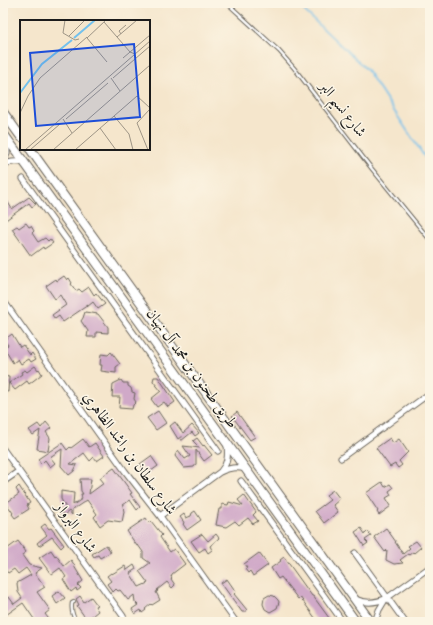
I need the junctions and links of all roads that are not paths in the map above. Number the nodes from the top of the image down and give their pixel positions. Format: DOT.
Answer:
graph roads {
  1 [pos="227,3"];
  2 [pos="3,112"];
  3 [pos="5,135"];
  4 [pos="20,136"];
  5 [pos="31,150"];
  6 [pos="3,163"];
  7 [pos="25,163"];
  8 [pos="23,179"];
  9 [pos="430,240"];
  10 [pos="106,276"];
  11 [pos="3,300"];
  12 [pos="134,314"];
  13 [pos="141,323"];
  14 [pos="129,325"];
  15 [pos="156,325"];
  16 [pos="430,393"];
  17 [pos="227,444"];
  18 [pos="3,449"];
  19 [pos="218,451"];
  20 [pos="342,458"];
  21 [pos="246,470"];
  22 [pos="19,471"];
  23 [pos="220,472"];
  24 [pos="241,481"];
  25 [pos="3,482"];
  26 [pos="160,516"];
  27 [pos="356,553"];
  28 [pos="430,567"];
  29 [pos="353,598"];
  30 [pos="387,598"];
  31 [pos="74,602"];
  32 [pos="78,622"];
  33 [pos="126,622"];
  34 [pos="236,622"];
  35 [pos="343,622"];
  36 [pos="356,622"];
  37 [pos="371,622"];
  38 [pos="376,622"];
  39 [pos="405,622"];
  1 -- 9 [label="lane, شارع نسيم البر"];
  2 -- 4 [label="main road"];
  3 -- 6 [label="street"];
  3 -- 7 [label="main road, طريق طحنون بن محمد آل نهيان"];
  5 -- 15 [label="main road, طريق طحنون بن محمد آل نهيان"];
  6 -- 7 [label="street"];
  7 -- 10 [label="main road, طريق طحنون بن محمد آل نهيان"];
  8 -- 14 [label="street"];
  10 -- 12 [label="main road, طريق طحنون بن محمد آل نهيان"];
  10 -- 15 [label="main road"];
  11 -- 26 [label="street, شارع سلطان بن راشد الظاهري"];
  12 -- 13 [label="main road, طريق طحنون بن محمد آل نهيان"];
  12 -- 14 [label="street"];
  13 -- 14 [label="street"];
  13 -- 17 [label="main road, طريق طحنون بن محمد آل نهيان"];
  14 -- 19 [label="street"];
  15 -- 29 [label="main road, طريق طحنون بن محمد آل نهيان"];
  16 -- 20 [label="street"];
  17 -- 21 [label="main road, طريق طحنون بن محمد آل نهيان"];
  17 -- 23 [label="street"];
  18 -- 22 [label="street, شارع البُرواز"];
  21 -- 23 [label="street"];
  21 -- 36 [label="main road, طريق طحنون بن محمد آل نهيان"];
  22 -- 25 [label="street"];
  22 -- 33 [label="street, شارع البُرواز"];
  23 -- 26 [label="street"];
  24 -- 35 [label="street"];
  26 -- 34 [label="street, شارع سلطان بن راشد الظاهري"];
  27 -- 30 [label="street"];
  28 -- 30 [label="street"];
  29 -- 30 [label="street"];
  29 -- 37 [label="main road, طريق طحنون بن محمد آل نهيان"];
  30 -- 38 [label="street"];
  30 -- 39 [label="street"];
  31 -- 32 [label="lane"];
}
